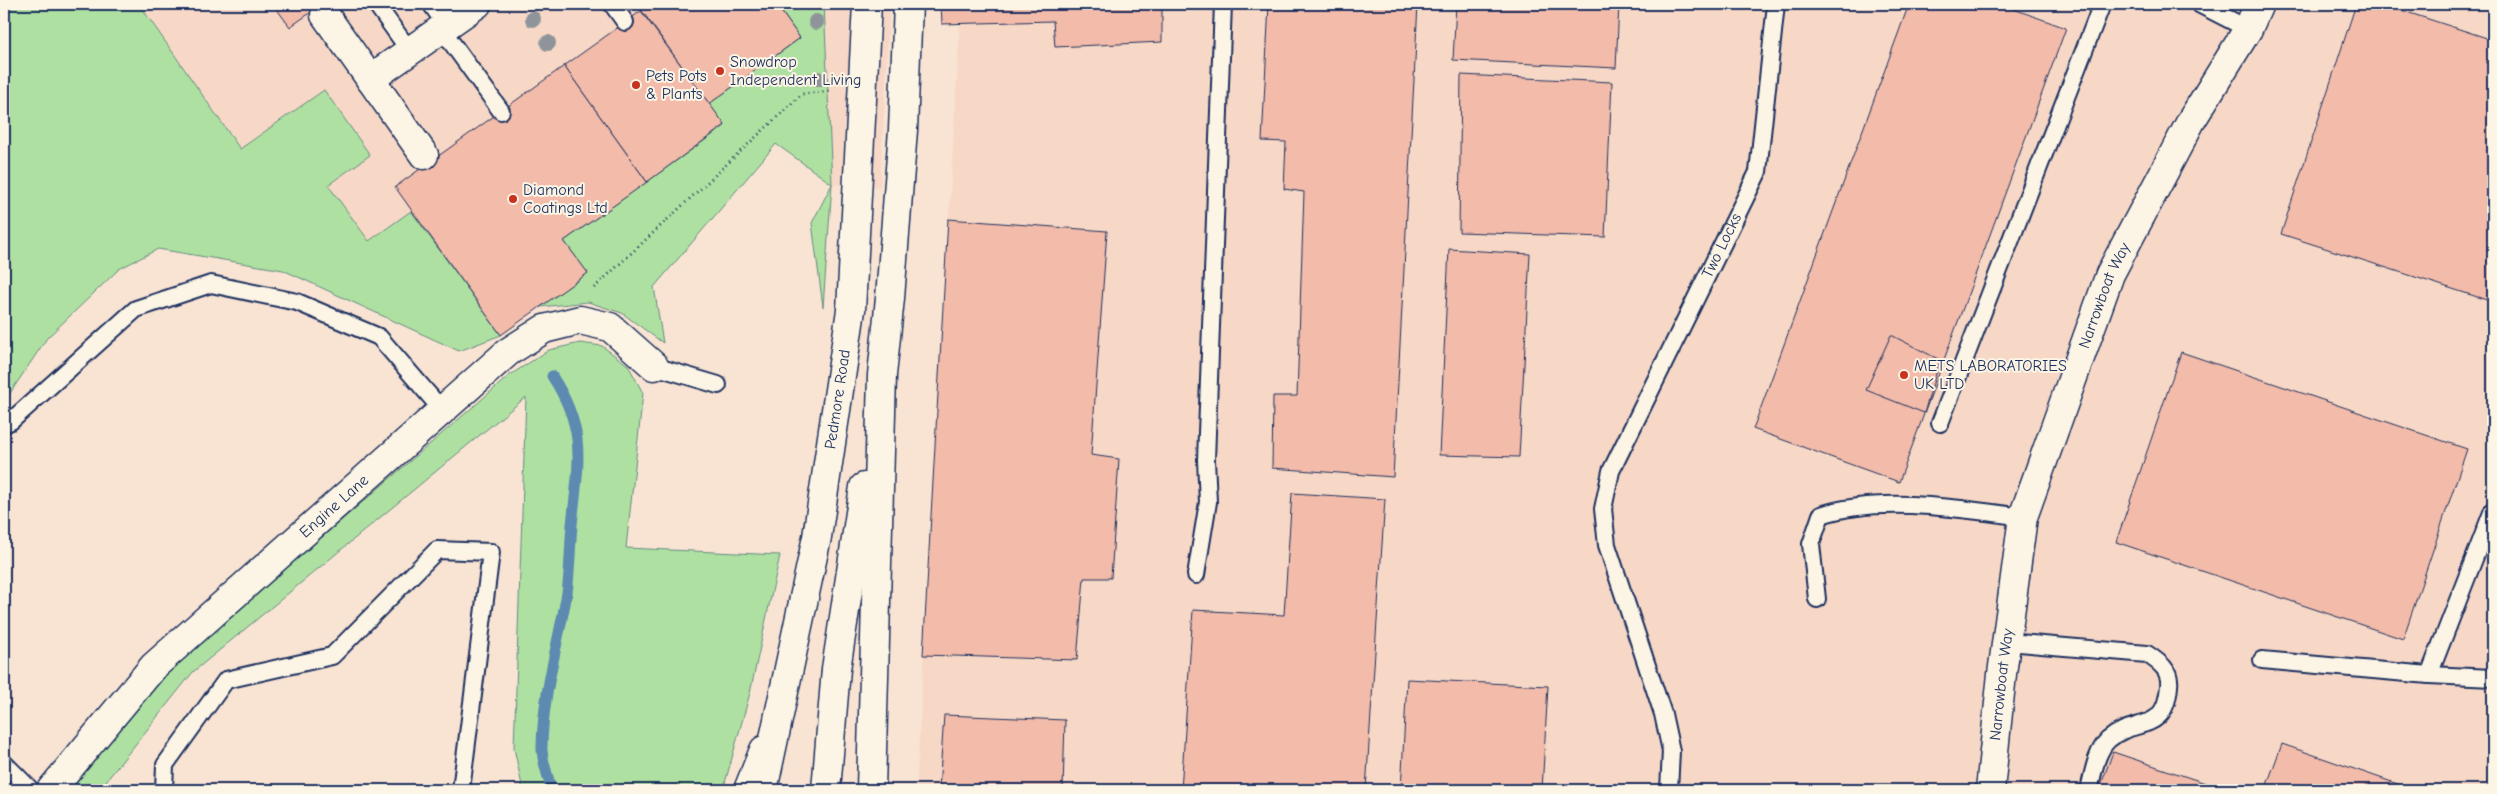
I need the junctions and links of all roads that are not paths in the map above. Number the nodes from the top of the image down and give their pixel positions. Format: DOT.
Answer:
graph roads {
  1 [pos="376,4"];
  2 [pos="477,4"];
  3 [pos="612,4"];
  4 [pos="861,4"];
  5 [pos="867,4"];
  6 [pos="908,4"];
  7 [pos="1223,4"];
  8 [pos="1776,4"];
  9 [pos="2102,4"];
  10 [pos="2198,4"];
  11 [pos="2259,4"];
  12 [pos="325,15"];
  13 [pos="439,19"];
  14 [pos="625,22"];
  15 [pos="2248,29"];
  16 [pos="865,39"];
  17 [pos="409,50"];
  18 [pos="370,79"];
  19 [pos="500,111"];
  20 [pos="424,155"];
  21 [pos="654,366"];
  22 [pos="882,375"];
  23 [pos="718,385"];
  24 [pos="442,410"];
  25 [pos="1940,423"];
  26 [pos="4,424"];
  27 [pos="2493,510"];
  28 [pos="2023,517"];
  29 [pos="1196,575"];
  30 [pos="1817,598"];
  31 [pos="2007,642"];
  32 [pos="2262,660"];
  33 [pos="2429,675"];
  34 [pos="2493,678"];
  35 [pos="779,714"];
  36 [pos="4,763"];
  37 [pos="31,790"];
  38 [pos="52,790"];
  39 [pos="164,790"];
  40 [pos="461,790"];
  41 [pos="748,790"];
  42 [pos="763,790"];
  43 [pos="826,790"];
  44 [pos="871,790"];
  45 [pos="1669,790"];
  46 [pos="1990,790"];
  47 [pos="2089,790"];
  1 -- 17 [label="lane"];
  2 -- 13 [label="main road"];
  3 -- 14 [label="lane"];
  4 -- 16 [label="main road"];
  5 -- 16 [label="main road, Pedmore Road"];
  6 -- 22 [label="main road"];
  7 -- 29 [label="lane"];
  8 -- 45 [label="lane, Two Locks"];
  9 -- 25 [label="lane"];
  10 -- 15 [label="lane"];
  11 -- 15 [label="main road, Narrowboat Way"];
  12 -- 18 [label="main road"];
  13 -- 17 [label="main road"];
  13 -- 19 [label="lane"];
  15 -- 28 [label="main road, Narrowboat Way"];
  16 -- 35 [label="main road, Pedmore Road"];
  17 -- 18 [label="main road"];
  18 -- 20 [label="main road"];
  21 -- 23 [label="lane"];
  21 -- 24 [label="main road, Engine Lane"];
  22 -- 43 [label="main road"];
  22 -- 44 [label="main road"];
  24 -- 26 [label="lane"];
  24 -- 38 [label="main road, Engine Lane"];
  27 -- 33 [label="lane"];
  28 -- 30 [label="lane"];
  28 -- 31 [label="main road, Narrowboat Way"];
  31 -- 46 [label="main road, Narrowboat Way"];
  31 -- 47 [label="lane"];
  32 -- 33 [label="lane"];
  33 -- 34 [label="lane"];
  35 -- 41 [label="main road"];
  35 -- 42 [label="main road, Pedmore Road"];
  36 -- 37 [label="lane"];
  39 -- 40 [label="lane"];
}
